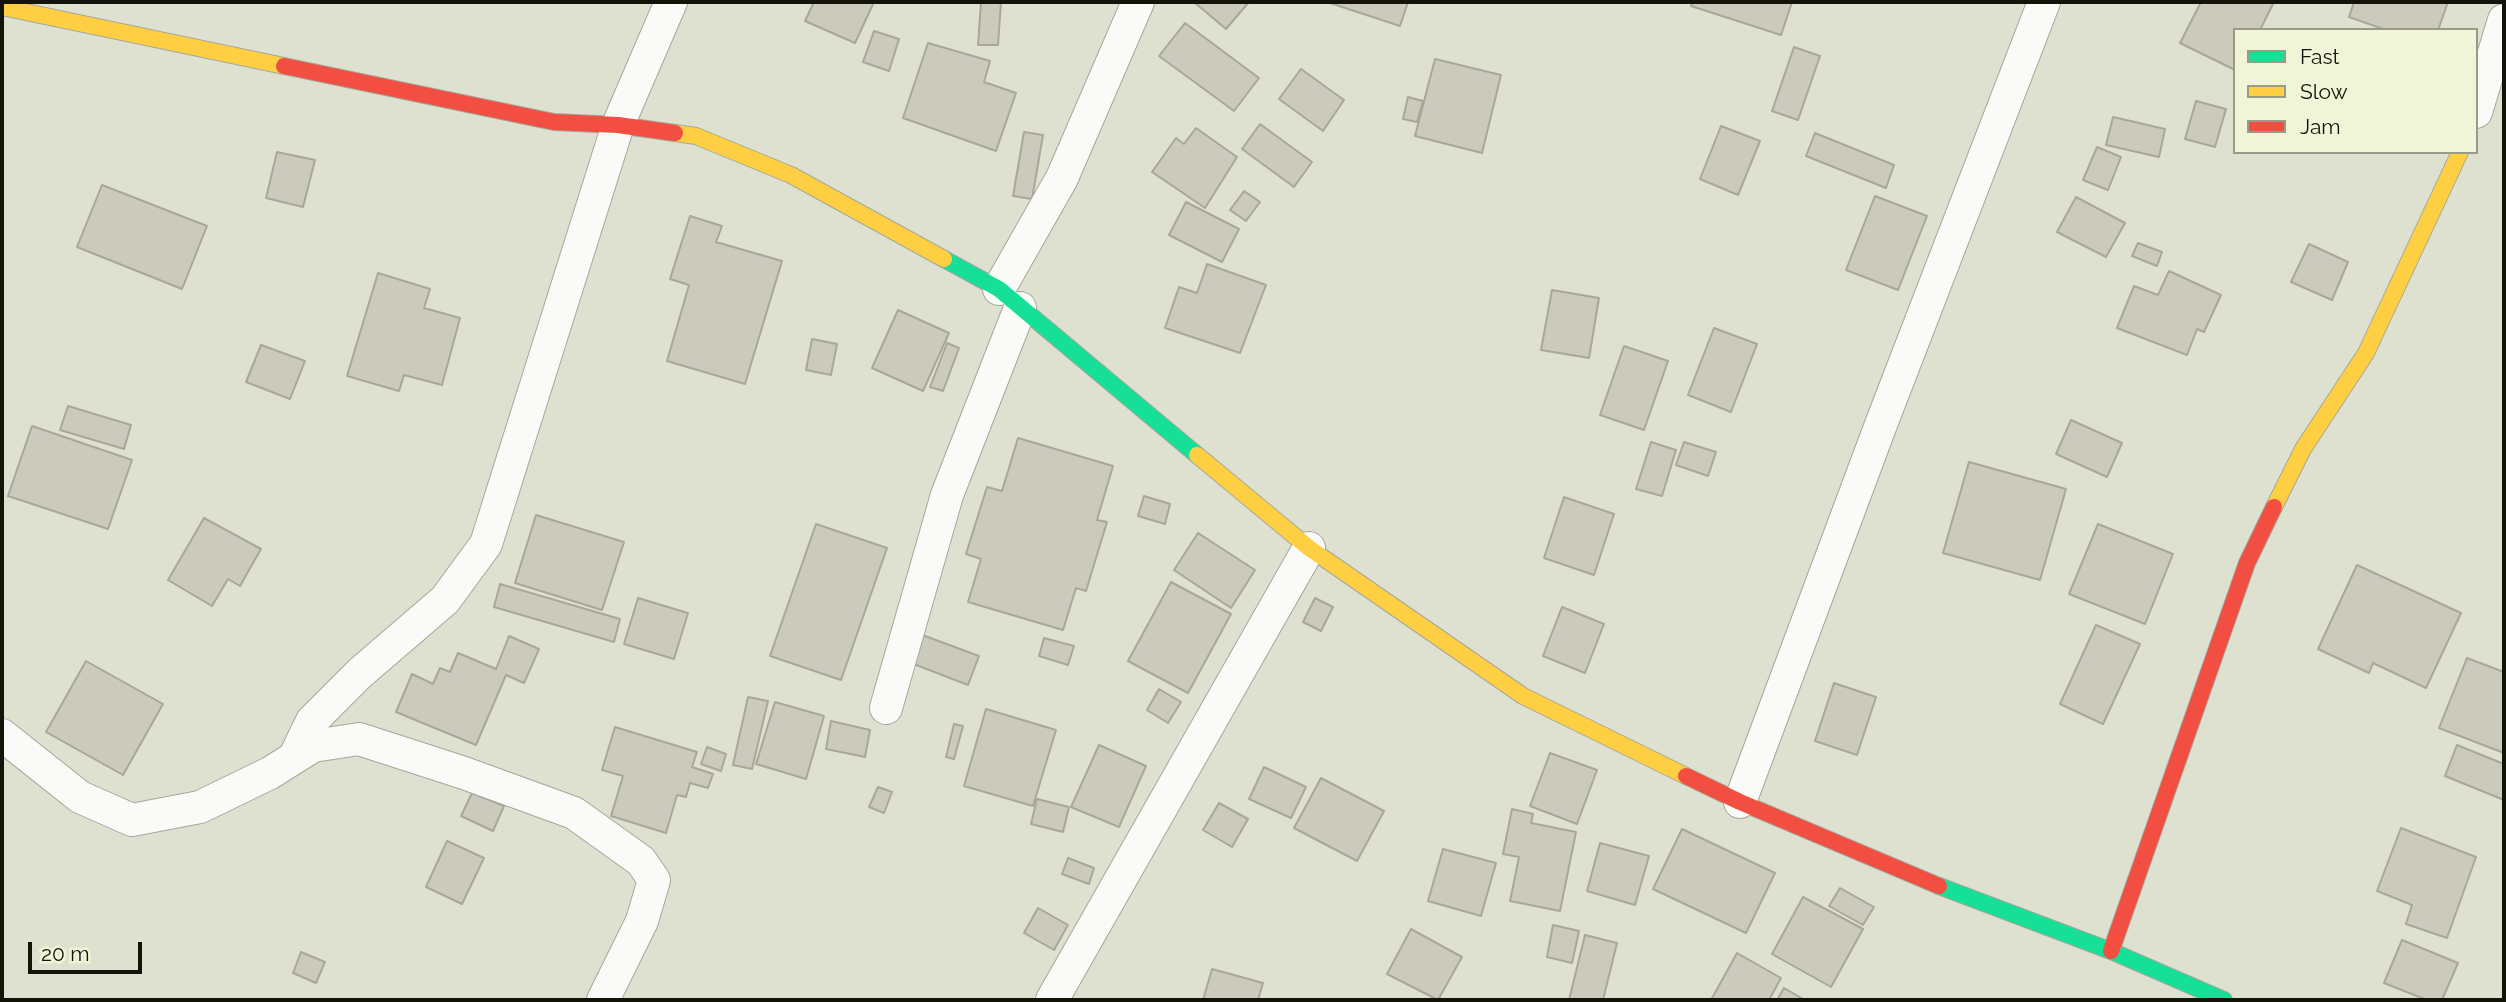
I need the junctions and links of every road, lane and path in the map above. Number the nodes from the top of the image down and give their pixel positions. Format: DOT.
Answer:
graph roads {
  1 [pos="671,2"];
  2 [pos="1138,2"];
  3 [pos="2044,2"];
  4 [pos="2,7"];
  5 [pos="2504,20"];
  6 [pos="2478,105"];
  7 [pos="618,125"];
  8 [pos="2458,154"];
  9 [pos="1010,299"];
  10 [pos="1309,548"];
  11 [pos="886,708"];
  12 [pos="2,736"];
  13 [pos="294,758"];
  14 [pos="1740,802"];
  15 [pos="2111,951"];
  16 [pos="603,1000"];
  17 [pos="1052,1000"];
  18 [pos="2224,1000"];
  1 -- 7 [label="street"];
  2 -- 9 [label="street"];
  3 -- 14 [label="street"];
  4 -- 7 [label="main road"];
  5 -- 6 [label="street"];
  7 -- 9 [label="main road"];
  7 -- 13 [label="street"];
  8 -- 15 [label="main road"];
  9 -- 10 [label="main road"];
  9 -- 11 [label="street"];
  10 -- 14 [label="main road"];
  10 -- 17 [label="street"];
  12 -- 13 [label="street"];
  13 -- 16 [label="street"];
  14 -- 15 [label="main road"];
  15 -- 18 [label="main road"];
}
